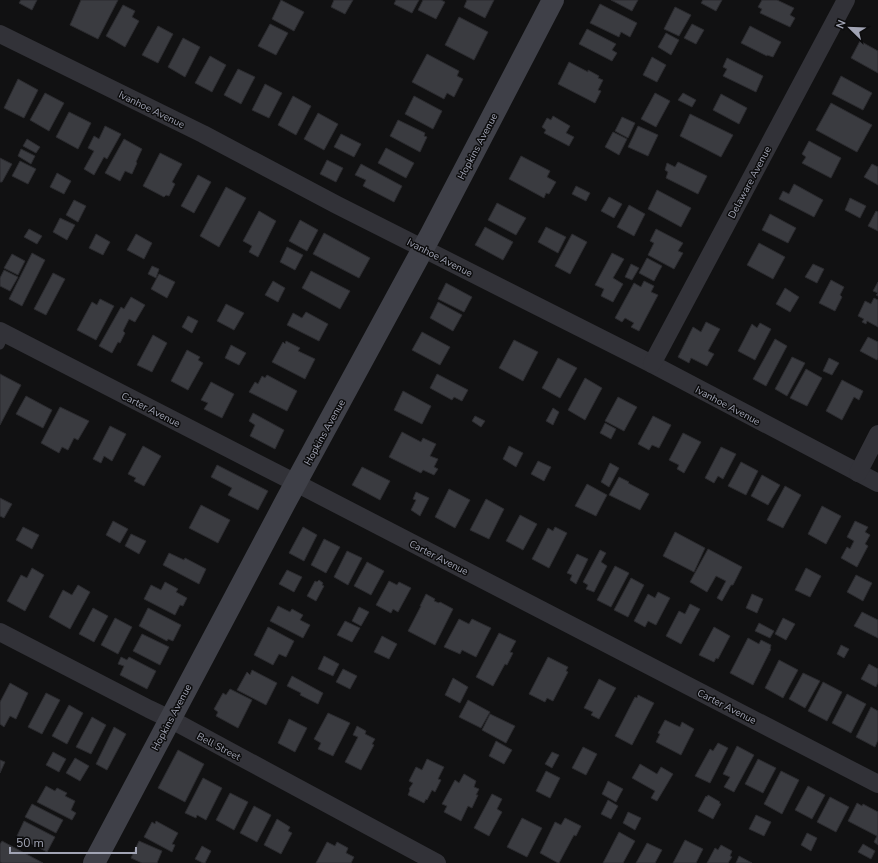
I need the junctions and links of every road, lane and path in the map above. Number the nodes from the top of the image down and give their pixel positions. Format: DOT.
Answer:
graph roads {
  1 [pos="553,0"];
  2 [pos="846,0"];
  3 [pos="2,40"];
  4 [pos="423,248"];
  5 [pos="2,337"];
  6 [pos="652,364"];
  7 [pos="878,434"];
  8 [pos="858,473"];
  9 [pos="296,483"];
  10 [pos="878,483"];
  11 [pos="0,632"];
  12 [pos="170,719"];
  13 [pos="878,784"];
  14 [pos="94,863"];
  15 [pos="437,863"];
  1 -- 4 [label="street, Hopkins Avenue"];
  2 -- 6 [label="street, Delaware Avenue"];
  3 -- 4 [label="street, Ivanhoe Avenue"];
  4 -- 6 [label="street, Ivanhoe Avenue"];
  4 -- 9 [label="street, Hopkins Avenue"];
  5 -- 9 [label="street, Carter Avenue"];
  6 -- 8 [label="street, Ivanhoe Avenue"];
  7 -- 8 [label="street"];
  8 -- 10 [label="street, Ivanhoe Avenue"];
  9 -- 12 [label="street, Hopkins Avenue"];
  9 -- 13 [label="street, Carter Avenue"];
  11 -- 12 [label="street, Bell Street"];
  12 -- 14 [label="street, Hopkins Avenue"];
  12 -- 15 [label="street, Bell Street"];
}
